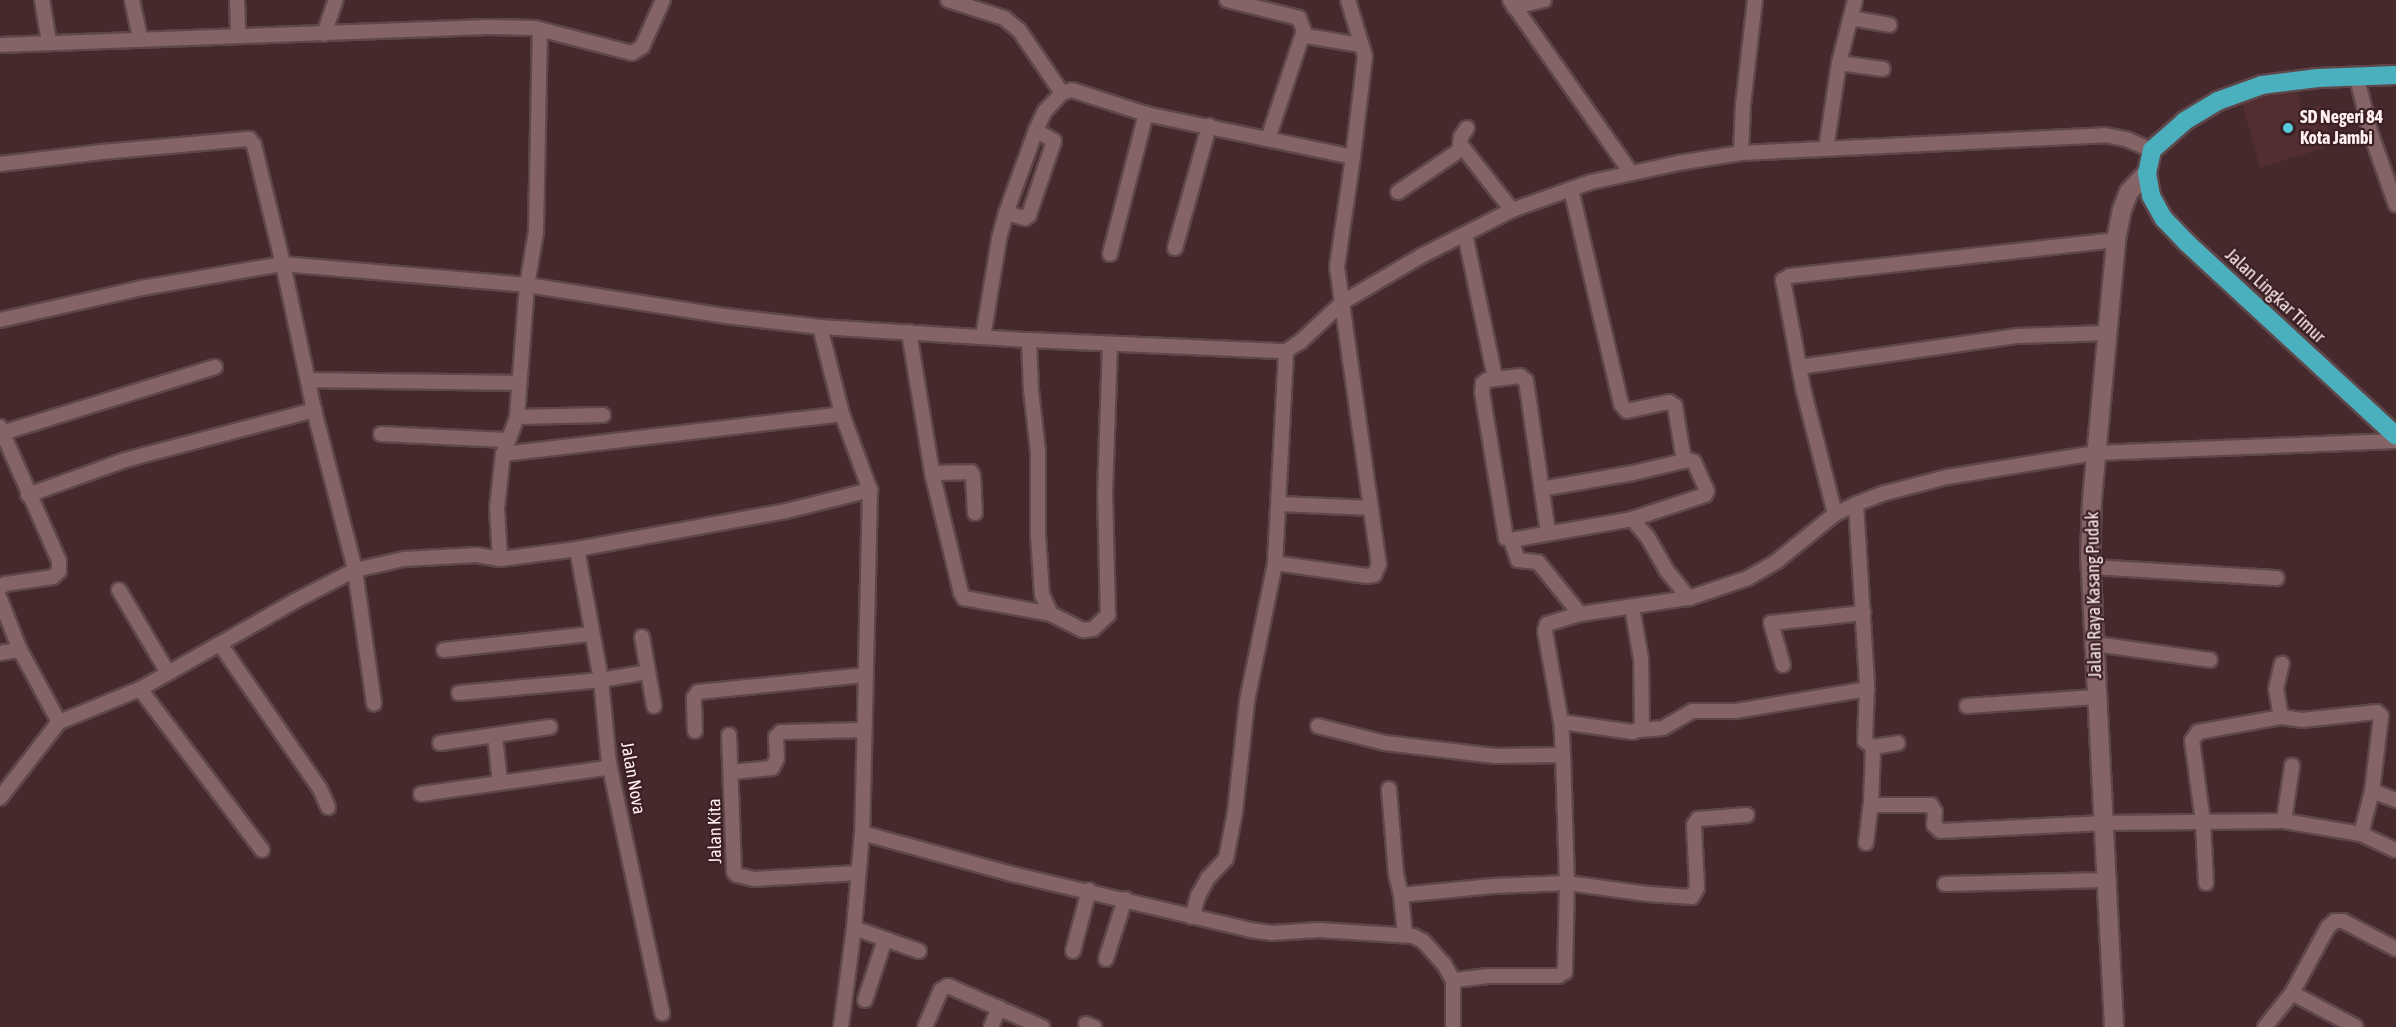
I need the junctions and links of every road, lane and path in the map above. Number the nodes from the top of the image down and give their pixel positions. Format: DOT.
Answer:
graph roads {
  1 [pos="42,0"];
  2 [pos="132,0"];
  3 [pos="237,0"];
  4 [pos="336,0"];
  5 [pos="663,0"];
  6 [pos="948,0"];
  7 [pos="1227,0"];
  8 [pos="1348,0"];
  9 [pos="1544,0"];
  10 [pos="1755,0"];
  11 [pos="1855,0"];
  12 [pos="1512,4"];
  13 [pos="1851,18"];
  14 [pos="1889,25"];
  15 [pos="540,30"];
  16 [pos="1303,33"];
  17 [pos="238,34"];
  18 [pos="324,34"];
  19 [pos="140,38"];
  20 [pos="49,42"];
  21 [pos="0,45"];
  22 [pos="1361,45"];
  23 [pos="1839,63"];
  24 [pos="1883,69"];
  25 [pos="2396,75"];
  26 [pos="2357,78"];
  27 [pos="1062,93"];
  28 [pos="1146,114"];
  29 [pos="1209,126"];
  30 [pos="1467,128"];
  31 [pos="1036,130"];
  32 [pos="1268,140"];
  33 [pos="1463,148"];
  34 [pos="1826,149"];
  35 [pos="2152,150"];
  36 [pos="1742,153"];
  37 [pos="1353,157"];
  38 [pos="0,164"];
  39 [pos="1631,173"];
  40 [pos="2148,173"];
  41 [pos="1571,189"];
  42 [pos="1398,192"];
  43 [pos="2396,205"];
  44 [pos="1512,210"];
  45 [pos="1006,213"];
  46 [pos="1465,234"];
  47 [pos="2116,240"];
  48 [pos="1175,248"];
  49 [pos="1110,254"];
  50 [pos="284,264"];
  51 [pos="526,285"];
  52 [pos="1343,302"];
  53 [pos="0,320"];
  54 [pos="820,327"];
  55 [pos="909,332"];
  56 [pos="2108,333"];
  57 [pos="983,337"];
  58 [pos="1029,340"];
  59 [pos="1110,344"];
  60 [pos="1286,351"];
  61 [pos="215,367"];
  62 [pos="1799,368"];
  63 [pos="1495,378"];
  64 [pos="309,380"];
  65 [pos="519,382"];
  66 [pos="314,410"];
  67 [pos="842,414"];
  68 [pos="603,415"];
  69 [pos="517,417"];
  70 [pos="1,430"];
  71 [pos="381,434"];
  72 [pos="2396,436"];
  73 [pos="507,440"];
  74 [pos="2396,441"];
  75 [pos="5,452"];
  76 [pos="2096,453"];
  77 [pos="502,454"];
  78 [pos="1684,461"];
  79 [pos="933,473"];
  80 [pos="1541,489"];
  81 [pos="870,490"];
  82 [pos="28,495"];
  83 [pos="1280,504"];
  84 [pos="1856,504"];
  85 [pos="1371,508"];
  86 [pos="975,513"];
  87 [pos="1835,514"];
  88 [pos="1632,519"];
  89 [pos="1548,533"];
  90 [pos="1511,540"];
  91 [pos="577,549"];
  92 [pos="500,559"];
  93 [pos="1275,563"];
  94 [pos="2091,567"];
  95 [pos="356,570"];
  96 [pos="2277,578"];
  97 [pos="0,588"];
  98 [pos="119,590"];
  99 [pos="1689,598"];
  100 [pos="0,599"];
  101 [pos="1632,607"];
  102 [pos="1863,613"];
  103 [pos="1051,614"];
  104 [pos="1580,614"];
  105 [pos="592,634"];
  106 [pos="642,637"];
  107 [pos="219,644"];
  108 [pos="2095,644"];
  109 [pos="20,650"];
  110 [pos="444,650"];
  111 [pos="0,653"];
  112 [pos="2210,660"];
  113 [pos="2282,664"];
  114 [pos="1783,665"];
  115 [pos="648,672"];
  116 [pos="168,673"];
  117 [pos="864,675"];
  118 [pos="601,680"];
  119 [pos="140,689"];
  120 [pos="1867,689"];
  121 [pos="459,693"];
  122 [pos="2096,697"];
  123 [pos="374,704"];
  124 [pos="654,706"];
  125 [pos="1967,706"];
  126 [pos="2281,717"];
  127 [pos="58,722"];
  128 [pos="1561,722"];
  129 [pos="550,726"];
  130 [pos="1318,726"];
  131 [pos="863,730"];
  132 [pos="1640,730"];
  133 [pos="695,731"];
  134 [pos="495,735"];
  135 [pos="729,735"];
  136 [pos="440,743"];
  137 [pos="1899,743"];
  138 [pos="1873,747"];
  139 [pos="1563,755"];
  140 [pos="609,763"];
  141 [pos="2292,766"];
  142 [pos="732,772"];
  143 [pos="500,783"];
  144 [pos="1389,789"];
  145 [pos="2373,791"];
  146 [pos="421,794"];
  147 [pos="0,798"];
  148 [pos="2396,800"];
  149 [pos="1871,805"];
  150 [pos="328,807"];
  151 [pos="1747,814"];
  152 [pos="2284,821"];
  153 [pos="2203,822"];
  154 [pos="2104,823"];
  155 [pos="862,832"];
  156 [pos="2361,834"];
  157 [pos="1866,843"];
  158 [pos="262,850"];
  159 [pos="2396,850"];
  160 [pos="858,873"];
  161 [pos="2106,880"];
  162 [pos="1567,883"];
  163 [pos="2206,883"];
  164 [pos="1945,884"];
  165 [pos="1089,890"];
  166 [pos="1401,895"];
  167 [pos="1125,899"];
  168 [pos="1192,917"];
  169 [pos="854,928"];
  170 [pos="1405,935"];
  171 [pos="885,939"];
  172 [pos="2396,949"];
  173 [pos="919,951"];
  174 [pos="1073,951"];
  175 [pos="1106,959"];
  176 [pos="1453,980"];
  177 [pos="2292,993"];
  178 [pos="866,1000"];
  179 [pos="999,1008"];
  180 [pos="662,1013"];
  181 [pos="841,1027"];
  182 [pos="925,1027"];
  183 [pos="991,1027"];
  184 [pos="1042,1027"];
  185 [pos="1453,1027"];
  186 [pos="2114,1027"];
  187 [pos="2265,1027"];
  188 [pos="2356,1027"];
  1 -- 20 [label="street"];
  2 -- 19 [label="street"];
  3 -- 17 [label="street"];
  4 -- 18 [label="street"];
  5 -- 15 [label="street"];
  6 -- 27 [label="street"];
  7 -- 16 [label="street"];
  8 -- 22 [label="street"];
  9 -- 12 [label="street"];
  10 -- 36 [label="street"];
  11 -- 13 [label="street"];
  12 -- 39 [label="street"];
  13 -- 14 [label="street"];
  13 -- 23 [label="street"];
  15 -- 18 [label="street"];
  15 -- 51 [label="street"];
  16 -- 22 [label="street"];
  16 -- 32 [label="street"];
  17 -- 18 [label="street"];
  17 -- 19 [label="street"];
  19 -- 20 [label="street"];
  20 -- 21 [label="street"];
  22 -- 37 [label="street"];
  23 -- 24 [label="street"];
  23 -- 34 [label="street"];
  25 -- 26 [label="highway"];
  26 -- 35 [label="highway"];
  26 -- 43 [label="street"];
  27 -- 28 [label="street"];
  27 -- 31 [label="street"];
  28 -- 29 [label="street"];
  28 -- 49 [label="street"];
  29 -- 32 [label="street"];
  29 -- 48 [label="street"];
  30 -- 33 [label="street"];
  31 -- 45 [label="street"];
  31 -- 45 [label="street"];
  32 -- 37 [label="street"];
  33 -- 42 [label="street"];
  33 -- 44 [label="street"];
  34 -- 35 [label="street"];
  34 -- 36 [label="street"];
  35 -- 40 [label="highway"];
  36 -- 39 [label="street"];
  37 -- 52 [label="street"];
  38 -- 50 [label="street"];
  39 -- 41 [label="street"];
  40 -- 47 [label="street, Jalan Raya Kasang Pudak"];
  40 -- 72 [label="highway, Jalan Lingkar Timur"];
  41 -- 44 [label="street"];
  41 -- 78 [label="street"];
  44 -- 46 [label="street"];
  45 -- 57 [label="street"];
  46 -- 52 [label="street"];
  46 -- 63 [label="street"];
  47 -- 56 [label="street, Jalan Raya Kasang Pudak"];
  47 -- 62 [label="street"];
  50 -- 51 [label="street"];
  50 -- 53 [label="street"];
  50 -- 64 [label="street"];
  51 -- 54 [label="street"];
  51 -- 65 [label="street"];
  52 -- 60 [label="street"];
  52 -- 85 [label="street"];
  54 -- 55 [label="street"];
  54 -- 67 [label="street"];
  55 -- 57 [label="street"];
  55 -- 79 [label="street"];
  56 -- 62 [label="street"];
  56 -- 76 [label="street, Jalan Raya Kasang Pudak"];
  57 -- 58 [label="street"];
  58 -- 59 [label="street"];
  58 -- 103 [label="street"];
  59 -- 60 [label="street"];
  59 -- 103 [label="street"];
  60 -- 83 [label="street"];
  61 -- 70 [label="street"];
  62 -- 87 [label="street"];
  63 -- 80 [label="street"];
  63 -- 90 [label="street"];
  64 -- 65 [label="street"];
  64 -- 66 [label="street"];
  65 -- 69 [label="street"];
  66 -- 82 [label="street"];
  66 -- 95 [label="street"];
  67 -- 77 [label="street"];
  67 -- 81 [label="street"];
  68 -- 69 [label="street"];
  69 -- 73 [label="street"];
  70 -- 75 [label="street"];
  71 -- 73 [label="street"];
  73 -- 77 [label="street"];
  74 -- 76 [label="street"];
  75 -- 82 [label="street"];
  76 -- 84 [label="street"];
  76 -- 94 [label="street, Jalan Raya Kasang Pudak"];
  77 -- 92 [label="street"];
  78 -- 80 [label="street"];
  78 -- 88 [label="street"];
  79 -- 86 [label="street"];
  79 -- 103 [label="street"];
  80 -- 89 [label="street"];
  81 -- 91 [label="street"];
  81 -- 117 [label="street"];
  82 -- 97 [label="street"];
  83 -- 85 [label="street"];
  83 -- 93 [label="street"];
  84 -- 87 [label="street"];
  84 -- 102 [label="street"];
  85 -- 93 [label="street"];
  87 -- 99 [label="street"];
  88 -- 89 [label="street"];
  88 -- 99 [label="street"];
  89 -- 90 [label="street"];
  90 -- 104 [label="street"];
  91 -- 92 [label="street"];
  91 -- 105 [label="street, Jalan Nova"];
  92 -- 95 [label="street"];
  93 -- 168 [label="street"];
  94 -- 96 [label="street"];
  94 -- 108 [label="street, Jalan Raya Kasang Pudak"];
  95 -- 107 [label="street"];
  95 -- 123 [label="street"];
  98 -- 116 [label="street"];
  99 -- 101 [label="street"];
  100 -- 109 [label="street"];
  101 -- 104 [label="street"];
  101 -- 132 [label="street"];
  102 -- 114 [label="street"];
  102 -- 120 [label="street"];
  104 -- 128 [label="street"];
  105 -- 110 [label="street"];
  105 -- 118 [label="street, Jalan Nova"];
  106 -- 115 [label="street"];
  107 -- 116 [label="street"];
  107 -- 150 [label="street"];
  108 -- 112 [label="street"];
  108 -- 122 [label="street, Jalan Raya Kasang Pudak"];
  109 -- 111 [label="street"];
  109 -- 127 [label="street"];
  113 -- 126 [label="street"];
  115 -- 118 [label="street"];
  115 -- 124 [label="street"];
  116 -- 119 [label="street"];
  117 -- 131 [label="street"];
  117 -- 133 [label="street"];
  118 -- 121 [label="street"];
  118 -- 140 [label="street, Jalan Nova"];
  119 -- 127 [label="street"];
  119 -- 158 [label="street"];
  120 -- 132 [label="street"];
  120 -- 138 [label="street"];
  122 -- 125 [label="street"];
  122 -- 154 [label="street, Jalan Raya Kasang Pudak"];
  126 -- 145 [label="street"];
  126 -- 153 [label="street"];
  127 -- 147 [label="street"];
  128 -- 132 [label="street"];
  128 -- 139 [label="street"];
  129 -- 134 [label="street"];
  130 -- 139 [label="street"];
  131 -- 142 [label="street"];
  131 -- 155 [label="street"];
  134 -- 136 [label="street"];
  134 -- 143 [label="street"];
  135 -- 142 [label="street, Jalan Kita"];
  137 -- 138 [label="street"];
  138 -- 149 [label="street"];
  139 -- 162 [label="street"];
  140 -- 143 [label="street"];
  140 -- 180 [label="street, Jalan Nova"];
  141 -- 152 [label="street"];
  142 -- 160 [label="street, Jalan Kita"];
  143 -- 146 [label="street"];
  144 -- 166 [label="street"];
  145 -- 148 [label="street"];
  145 -- 156 [label="street"];
  149 -- 154 [label="street"];
  149 -- 157 [label="street"];
  151 -- 162 [label="street"];
  152 -- 153 [label="street"];
  152 -- 156 [label="street"];
  153 -- 154 [label="street"];
  153 -- 163 [label="street"];
  154 -- 161 [label="street, Jalan Raya Kasang Pudak"];
  155 -- 160 [label="street"];
  155 -- 165 [label="street"];
  156 -- 159 [label="street"];
  160 -- 169 [label="street"];
  161 -- 164 [label="street"];
  161 -- 186 [label="street, Jalan Raya Kasang Pudak"];
  162 -- 166 [label="street"];
  162 -- 176 [label="street"];
  165 -- 167 [label="street"];
  165 -- 174 [label="street"];
  166 -- 170 [label="street"];
  167 -- 168 [label="street"];
  167 -- 175 [label="street"];
  168 -- 170 [label="street"];
  169 -- 171 [label="street"];
  169 -- 181 [label="street"];
  170 -- 176 [label="street"];
  171 -- 173 [label="street"];
  171 -- 178 [label="street"];
  172 -- 177 [label="street"];
  176 -- 185 [label="street"];
  177 -- 187 [label="street"];
  177 -- 188 [label="street"];
  179 -- 182 [label="street"];
  179 -- 183 [label="street"];
  179 -- 184 [label="street"];
}
